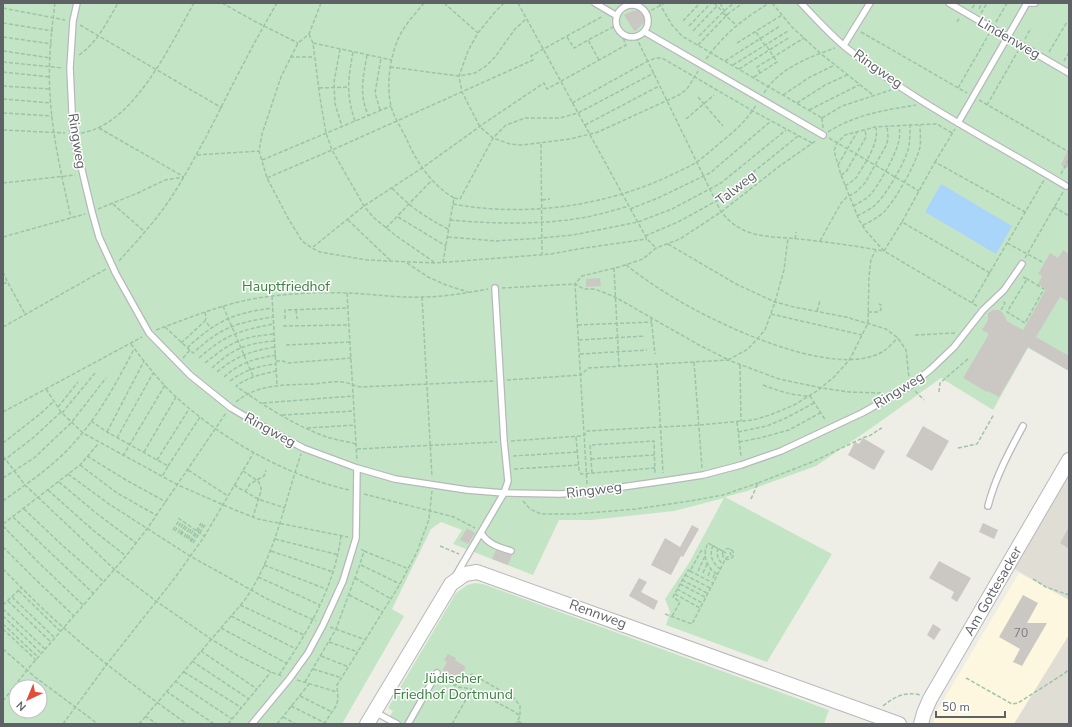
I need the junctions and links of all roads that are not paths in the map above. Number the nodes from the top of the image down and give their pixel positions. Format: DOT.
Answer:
graph roads {
  1 [pos="77,3"];
  2 [pos="595,3"];
  3 [pos="801,3"];
  4 [pos="870,3"];
  5 [pos="949,3"];
  6 [pos="1028,3"];
  7 [pos="1035,3"];
  8 [pos="625,5"];
  9 [pos="617,16"];
  10 [pos="645,32"];
  11 [pos="1007,37"];
  12 [pos="844,46"];
  13 [pos="1069,73"];
  14 [pos="958,123"];
  15 [pos="823,135"];
  16 [pos="1066,186"];
  17 [pos="1022,264"];
  18 [pos="495,288"];
  19 [pos="1023,426"];
  20 [pos="1069,460"];
  21 [pos="357,468"];
  22 [pos="504,493"];
  23 [pos="988,506"];
  24 [pos="481,532"];
  25 [pos="511,551"];
  26 [pos="451,584"];
  27 [pos="436,674"];
  28 [pos="374,712"];
  29 [pos="252,724"];
  30 [pos="367,724"];
  31 [pos="396,724"];
  32 [pos="408,724"];
  33 [pos="899,724"];
  34 [pos="921,724"];
  1 -- 21 [label="lane, Ringweg"];
  2 -- 9 [label="lane"];
  3 -- 12 [label="lane, Ringweg"];
  4 -- 12 [label="lane"];
  5 -- 11 [label="lane, Lindenweg"];
  6 -- 7 [label="lane"];
  6 -- 11 [label="lane"];
  8 -- 9 [label="lane"];
  8 -- 10 [label="lane"];
  9 -- 10 [label="lane"];
  10 -- 15 [label="lane"];
  11 -- 13 [label="lane, Lindenweg"];
  11 -- 14 [label="lane"];
  12 -- 14 [label="lane, Ringweg"];
  14 -- 16 [label="lane, Ringweg"];
  17 -- 22 [label="lane, Ringweg"];
  18 -- 22 [label="lane"];
  19 -- 23 [label="lane"];
  20 -- 34 [label="street, Am Gottesacker"];
  21 -- 22 [label="lane, Ringweg"];
  21 -- 29 [label="lane"];
  22 -- 24 [label="lane"];
  24 -- 25 [label="lane"];
  24 -- 26 [label="lane"];
  26 -- 28 [label="street, Rennweg"];
  26 -- 33 [label="street, Rennweg"];
  27 -- 32 [label="lane"];
  28 -- 30 [label="street, Rennweg"];
  28 -- 31 [label="lane"];
}
